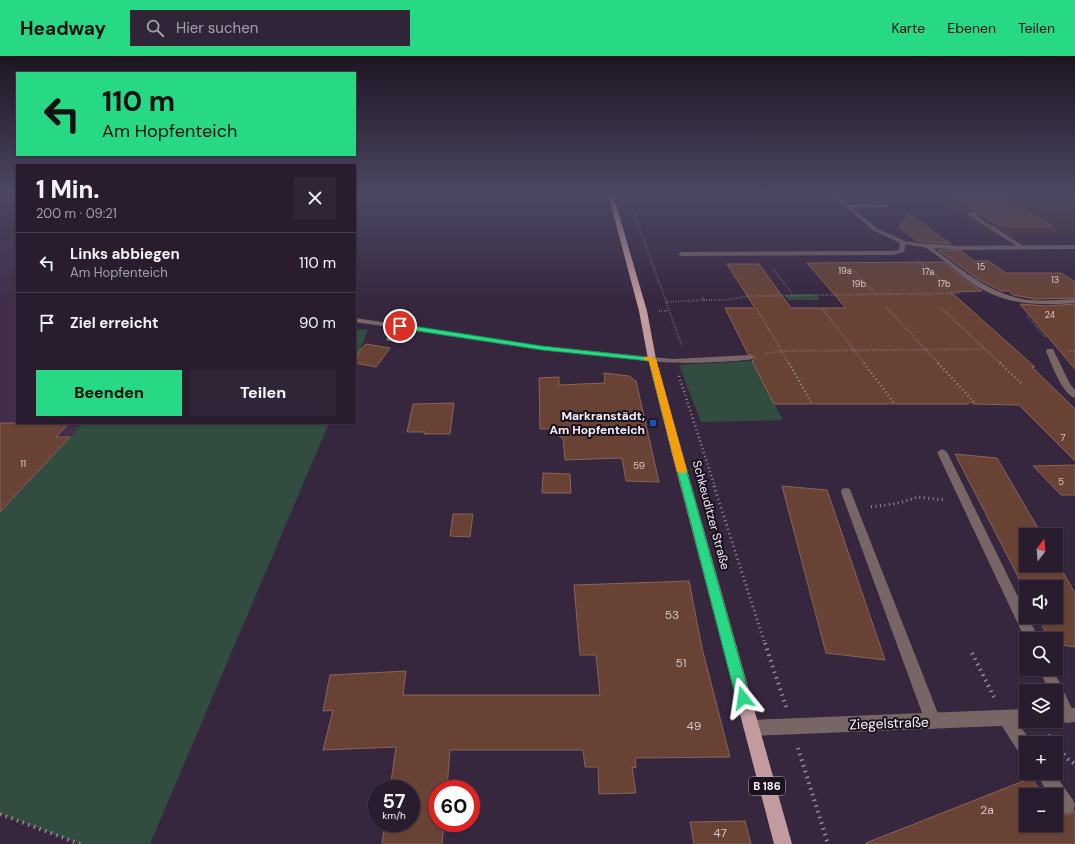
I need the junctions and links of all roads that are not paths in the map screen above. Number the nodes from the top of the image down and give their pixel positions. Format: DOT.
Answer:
graph roads {
  1 [pos="620,231"];
  2 [pos="878,231"];
  3 [pos="996,231"];
  4 [pos="903,242"];
  5 [pos="928,247"];
  6 [pos="1022,247"];
  7 [pos="1075,247"];
  8 [pos="681,254"];
  9 [pos="1075,302"];
  10 [pos="356,320"];
  11 [pos="400,326"];
  12 [pos="390,339"];
  13 [pos="1050,351"];
  14 [pos="750,358"];
  15 [pos="652,359"];
  16 [pos="1075,395"];
  17 [pos="942,452"];
  18 [pos="846,492"];
  19 [pos="1029,632"];
  20 [pos="1049,676"];
  21 [pos="1066,716"];
  22 [pos="1019,717"];
  23 [pos="1005,718"];
  24 [pos="934,721"];
  25 [pos="751,728"];
  26 [pos="1019,738"];
  27 [pos="1049,780"];
  28 [pos="1067,806"];
  29 [pos="783,844"];
  1 -- 15 [label="main road, Schkeuditzer Straße / B 186"];
  2 -- 4 [label="street"];
  3 -- 6 [label="street"];
  4 -- 5 [label="street"];
  4 -- 8 [label="street"];
  5 -- 6 [label="street"];
  5 -- 9 [label="street"];
  6 -- 7 [label="street"];
  10 -- 11 [label="street"];
  11 -- 12 [label="street"];
  11 -- 15 [label="street"];
  13 -- 16 [label="street"];
  14 -- 15 [label="street"];
  15 -- 25 [label="main road, Schkeuditzer Straße / B 186"];
  17 -- 19 [label="street"];
  18 -- 24 [label="street"];
  20 -- 21 [label="street"];
  22 -- 23 [label="street, Ziegelstraße"];
  23 -- 24 [label="street, Ziegelstraße"];
  23 -- 26 [label="street"];
  24 -- 25 [label="street, Ziegelstraße"];
  25 -- 29 [label="main road, Schkeuditzer Straße / B 186"];
  27 -- 28 [label="street"];
}
